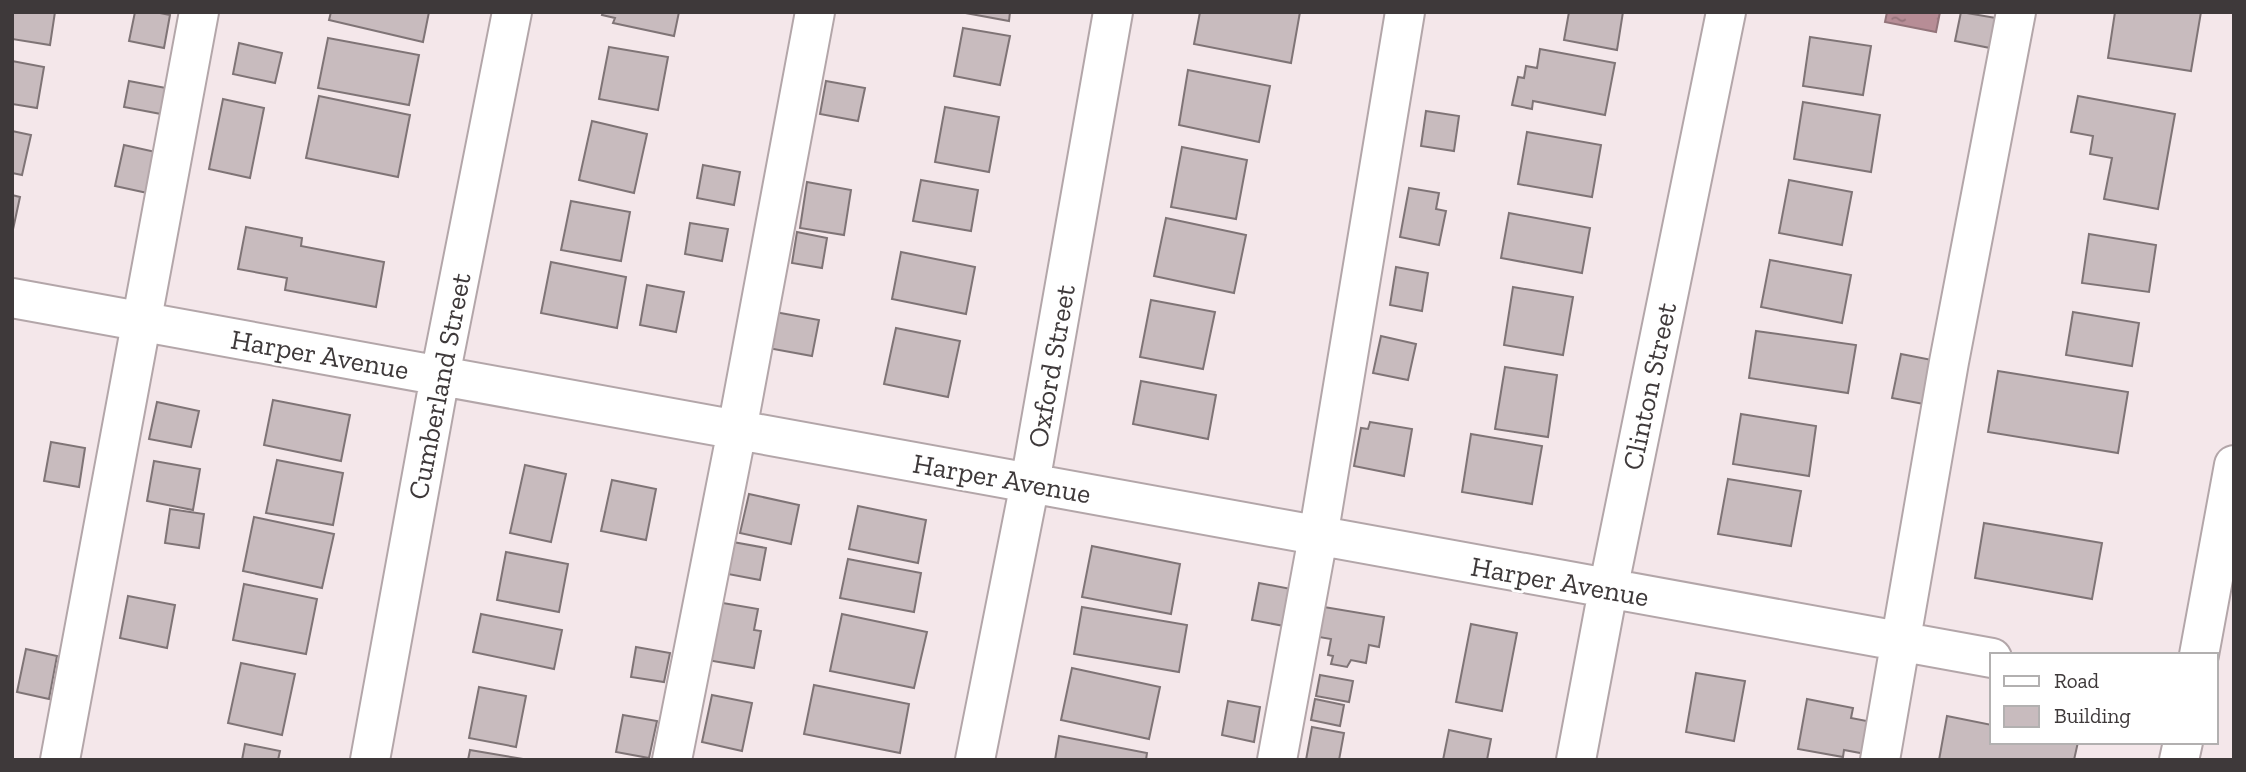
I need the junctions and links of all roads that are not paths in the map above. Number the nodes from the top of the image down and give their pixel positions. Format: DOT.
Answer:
graph roads {
  1 [pos="199,12"];
  2 [pos="512,12"];
  3 [pos="815,12"];
  4 [pos="1113,12"];
  5 [pos="1405,12"];
  6 [pos="1726,12"];
  7 [pos="2016,12"];
  8 [pos="12,298"];
  9 [pos="142,321"];
  10 [pos="440,376"];
  11 [pos="737,429"];
  12 [pos="2234,466"];
  13 [pos="1030,483"];
  14 [pos="1318,537"];
  15 [pos="1608,590"];
  16 [pos="1902,642"];
  17 [pos="2199,653"];
  18 [pos="1990,658"];
  19 [pos="60,760"];
  20 [pos="370,760"];
  21 [pos="672,760"];
  22 [pos="975,760"];
  23 [pos="1277,760"];
  24 [pos="1576,760"];
  25 [pos="1880,760"];
  1 -- 9 [label="street"];
  2 -- 10 [label="street, Cumberland Street"];
  3 -- 11 [label="street"];
  4 -- 13 [label="street, Oxford Street"];
  5 -- 14 [label="street"];
  6 -- 15 [label="street, Clinton Street"];
  7 -- 16 [label="street"];
  8 -- 9 [label="street, Harper Avenue"];
  9 -- 10 [label="street, Harper Avenue"];
  9 -- 19 [label="street"];
  10 -- 11 [label="street, Harper Avenue"];
  10 -- 20 [label="street, Cumberland Street"];
  11 -- 13 [label="street, Harper Avenue"];
  11 -- 21 [label="street"];
  12 -- 17 [label="street"];
  13 -- 14 [label="street, Harper Avenue"];
  13 -- 22 [label="street, Oxford Street"];
  14 -- 15 [label="street, Harper Avenue"];
  14 -- 23 [label="street"];
  15 -- 16 [label="street, Harper Avenue"];
  15 -- 24 [label="street, Clinton Street"];
  16 -- 18 [label="street, Harper Avenue"];
  16 -- 25 [label="street"];
}
